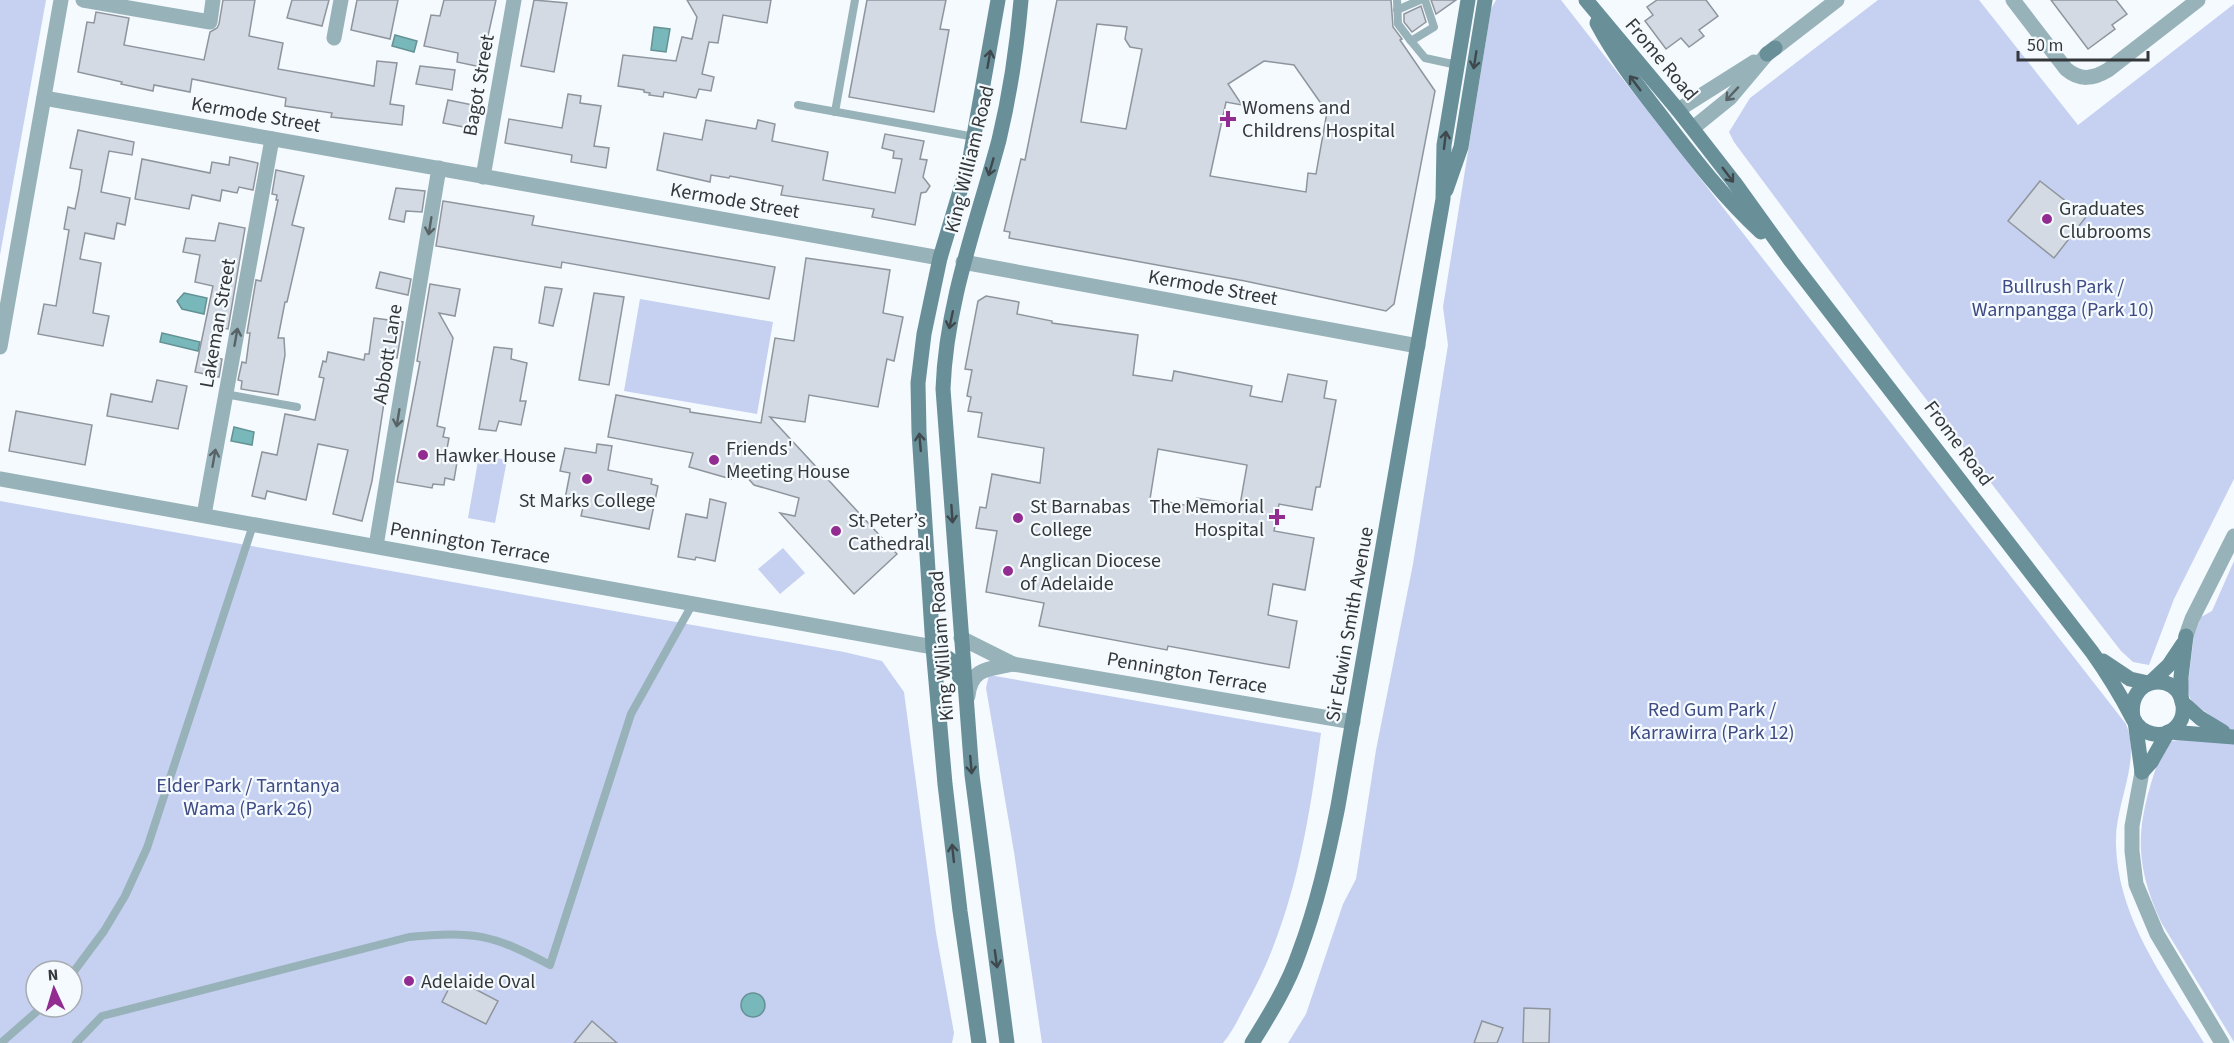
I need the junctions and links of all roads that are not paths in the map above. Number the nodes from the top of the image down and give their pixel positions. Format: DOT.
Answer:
graph roads {
  1 [pos="61,0"];
  2 [pos="83,0"];
  3 [pos="213,0"];
  4 [pos="341,0"];
  5 [pos="514,0"];
  6 [pos="855,0"];
  7 [pos="998,0"];
  8 [pos="1021,0"];
  9 [pos="1397,0"];
  10 [pos="1420,0"];
  11 [pos="1425,0"];
  12 [pos="1468,0"];
  13 [pos="1584,0"];
  14 [pos="1837,0"];
  15 [pos="2014,0"];
  16 [pos="2198,0"];
  17 [pos="1485,1"];
  18 [pos="1397,10"];
  19 [pos="334,38"];
  20 [pos="1411,41"];
  21 [pos="1771,51"];
  22 [pos="1457,65"];
  23 [pos="44,98"];
  24 [pos="798,105"];
  25 [pos="1678,110"];
  26 [pos="835,112"];
  27 [pos="1671,129"];
  28 [pos="1693,129"];
  29 [pos="975,136"];
  30 [pos="272,139"];
  31 [pos="440,168"];
  32 [pos="483,177"];
  33 [pos="1443,199"];
  34 [pos="940,258"];
  35 [pos="1791,261"];
  36 [pos="963,262"];
  37 [pos="1418,346"];
  38 [pos="0,347"];
  39 [pos="225,394"];
  40 [pos="297,407"];
  41 [pos="0,479"];
  42 [pos="204,515"];
  43 [pos="253,524"];
  44 [pos="2234,536"];
  45 [pos="376,546"];
  46 [pos="693,603"];
  47 [pos="2186,636"];
  48 [pos="961,638"];
  49 [pos="933,647"];
  50 [pos="2092,652"];
  51 [pos="1013,664"];
  52 [pos="2149,683"];
  53 [pos="965,689"];
  54 [pos="2182,700"];
  55 [pos="966,707"];
  56 [pos="2134,719"];
  57 [pos="1353,722"];
  58 [pos="2169,732"];
  59 [pos="2233,736"];
  60 [pos="2142,772"];
  61 [pos="83,959"];
  62 [pos="28,1019"];
  63 [pos="1,1043"];
  64 [pos="76,1043"];
  65 [pos="979,1043"];
  66 [pos="1007,1043"];
  67 [pos="1252,1043"];
  68 [pos="2222,1043"];
  1 -- 23 [label="street"];
  2 -- 3 [label="street"];
  4 -- 19 [label="street"];
  5 -- 32 [label="street, Bagot Street"];
  6 -- 26 [label="lane"];
  29 -- 7 [label="main road, King William Road, one-way"];
  8 -- 36 [label="main road, King William Road, one-way"];
  9 -- 18 [label="lane"];
  10 -- 18 [label="lane"];
  11 -- 20 [label="lane"];
  12 -- 22 [label="main road, Sir Edwin Smith Avenue"];
  13 -- 25 [label="main road, Frome Road"];
  27 -- 13 [label="main road, Frome Road, one-way"];
  14 -- 21 [label="street"];
  15 -- 16 [label="street"];
  17 -- 33 [label="main road, Sir Edwin Smith Avenue, one-way"];
  18 -- 20 [label="lane"];
  20 -- 22 [label="lane"];
  21 -- 25 [label="street"];
  21 -- 28 [label="street, one-way"];
  33 -- 22 [label="main road, Sir Edwin Smith Avenue, one-way"];
  23 -- 30 [label="street, Kermode Street"];
  23 -- 38 [label="street"];
  24 -- 26 [label="lane"];
  25 -- 27 [label="main road"];
  25 -- 28 [label="main road, Frome Road"];
  26 -- 29 [label="lane"];
  27 -- 28 [label="main road"];
  27 -- 35 [label="main road, Frome Road"];
  28 -- 35 [label="main road, Frome Road, one-way"];
  29 -- 34 [label="main road, King William Road"];
  30 -- 31 [label="street, Kermode Street"];
  39 -- 30 [label="street, Lakeman Street, one-way"];
  31 -- 32 [label="street, Kermode Street"];
  31 -- 45 [label="street, Abbott Lane, one-way"];
  32 -- 34 [label="street, Kermode Street"];
  33 -- 37 [label="main road, Sir Edwin Smith Avenue"];
  34 -- 36 [label="main road, Kermode Street"];
  49 -- 34 [label="main road, King William Road, one-way"];
  35 -- 50 [label="main road, Frome Road"];
  36 -- 37 [label="street, Kermode Street"];
  36 -- 48 [label="main road, King William Road, one-way"];
  37 -- 57 [label="main road, Sir Edwin Smith Avenue"];
  39 -- 40 [label="lane"];
  42 -- 39 [label="street, Lakeman Street, one-way"];
  41 -- 42 [label="street, Pennington Terrace"];
  42 -- 43 [label="street, Pennington Terrace"];
  43 -- 45 [label="street, Pennington Terrace"];
  43 -- 61 [label="lane"];
  44 -- 47 [label="street"];
  45 -- 46 [label="street, Pennington Terrace"];
  46 -- 49 [label="street, Pennington Terrace"];
  46 -- 64 [label="lane"];
  47 -- 52 [label="main road"];
  47 -- 54 [label="main road"];
  48 -- 51 [label="street, Pennington Terrace"];
  48 -- 53 [label="main road, King William Road"];
  49 -- 53 [label="main road"];
  65 -- 49 [label="main road, King William Road, one-way"];
  50 -- 52 [label="main road, Frome Road"];
  50 -- 56 [label="main road, Frome Road"];
  51 -- 55 [label="street, Pennington Terrace"];
  51 -- 57 [label="street, Pennington Terrace"];
  52 -- 54 [label="main road"];
  52 -- 56 [label="main road"];
  53 -- 55 [label="main road, King William Road"];
  54 -- 58 [label="main road"];
  54 -- 59 [label="main road"];
  55 -- 66 [label="main road, King William Road, one-way"];
  56 -- 58 [label="main road"];
  56 -- 60 [label="main road"];
  57 -- 67 [label="main road, Sir Edwin Smith Avenue"];
  58 -- 59 [label="main road"];
  58 -- 60 [label="main road"];
  60 -- 68 [label="street"];
  62 -- 63 [label="lane"];
}
